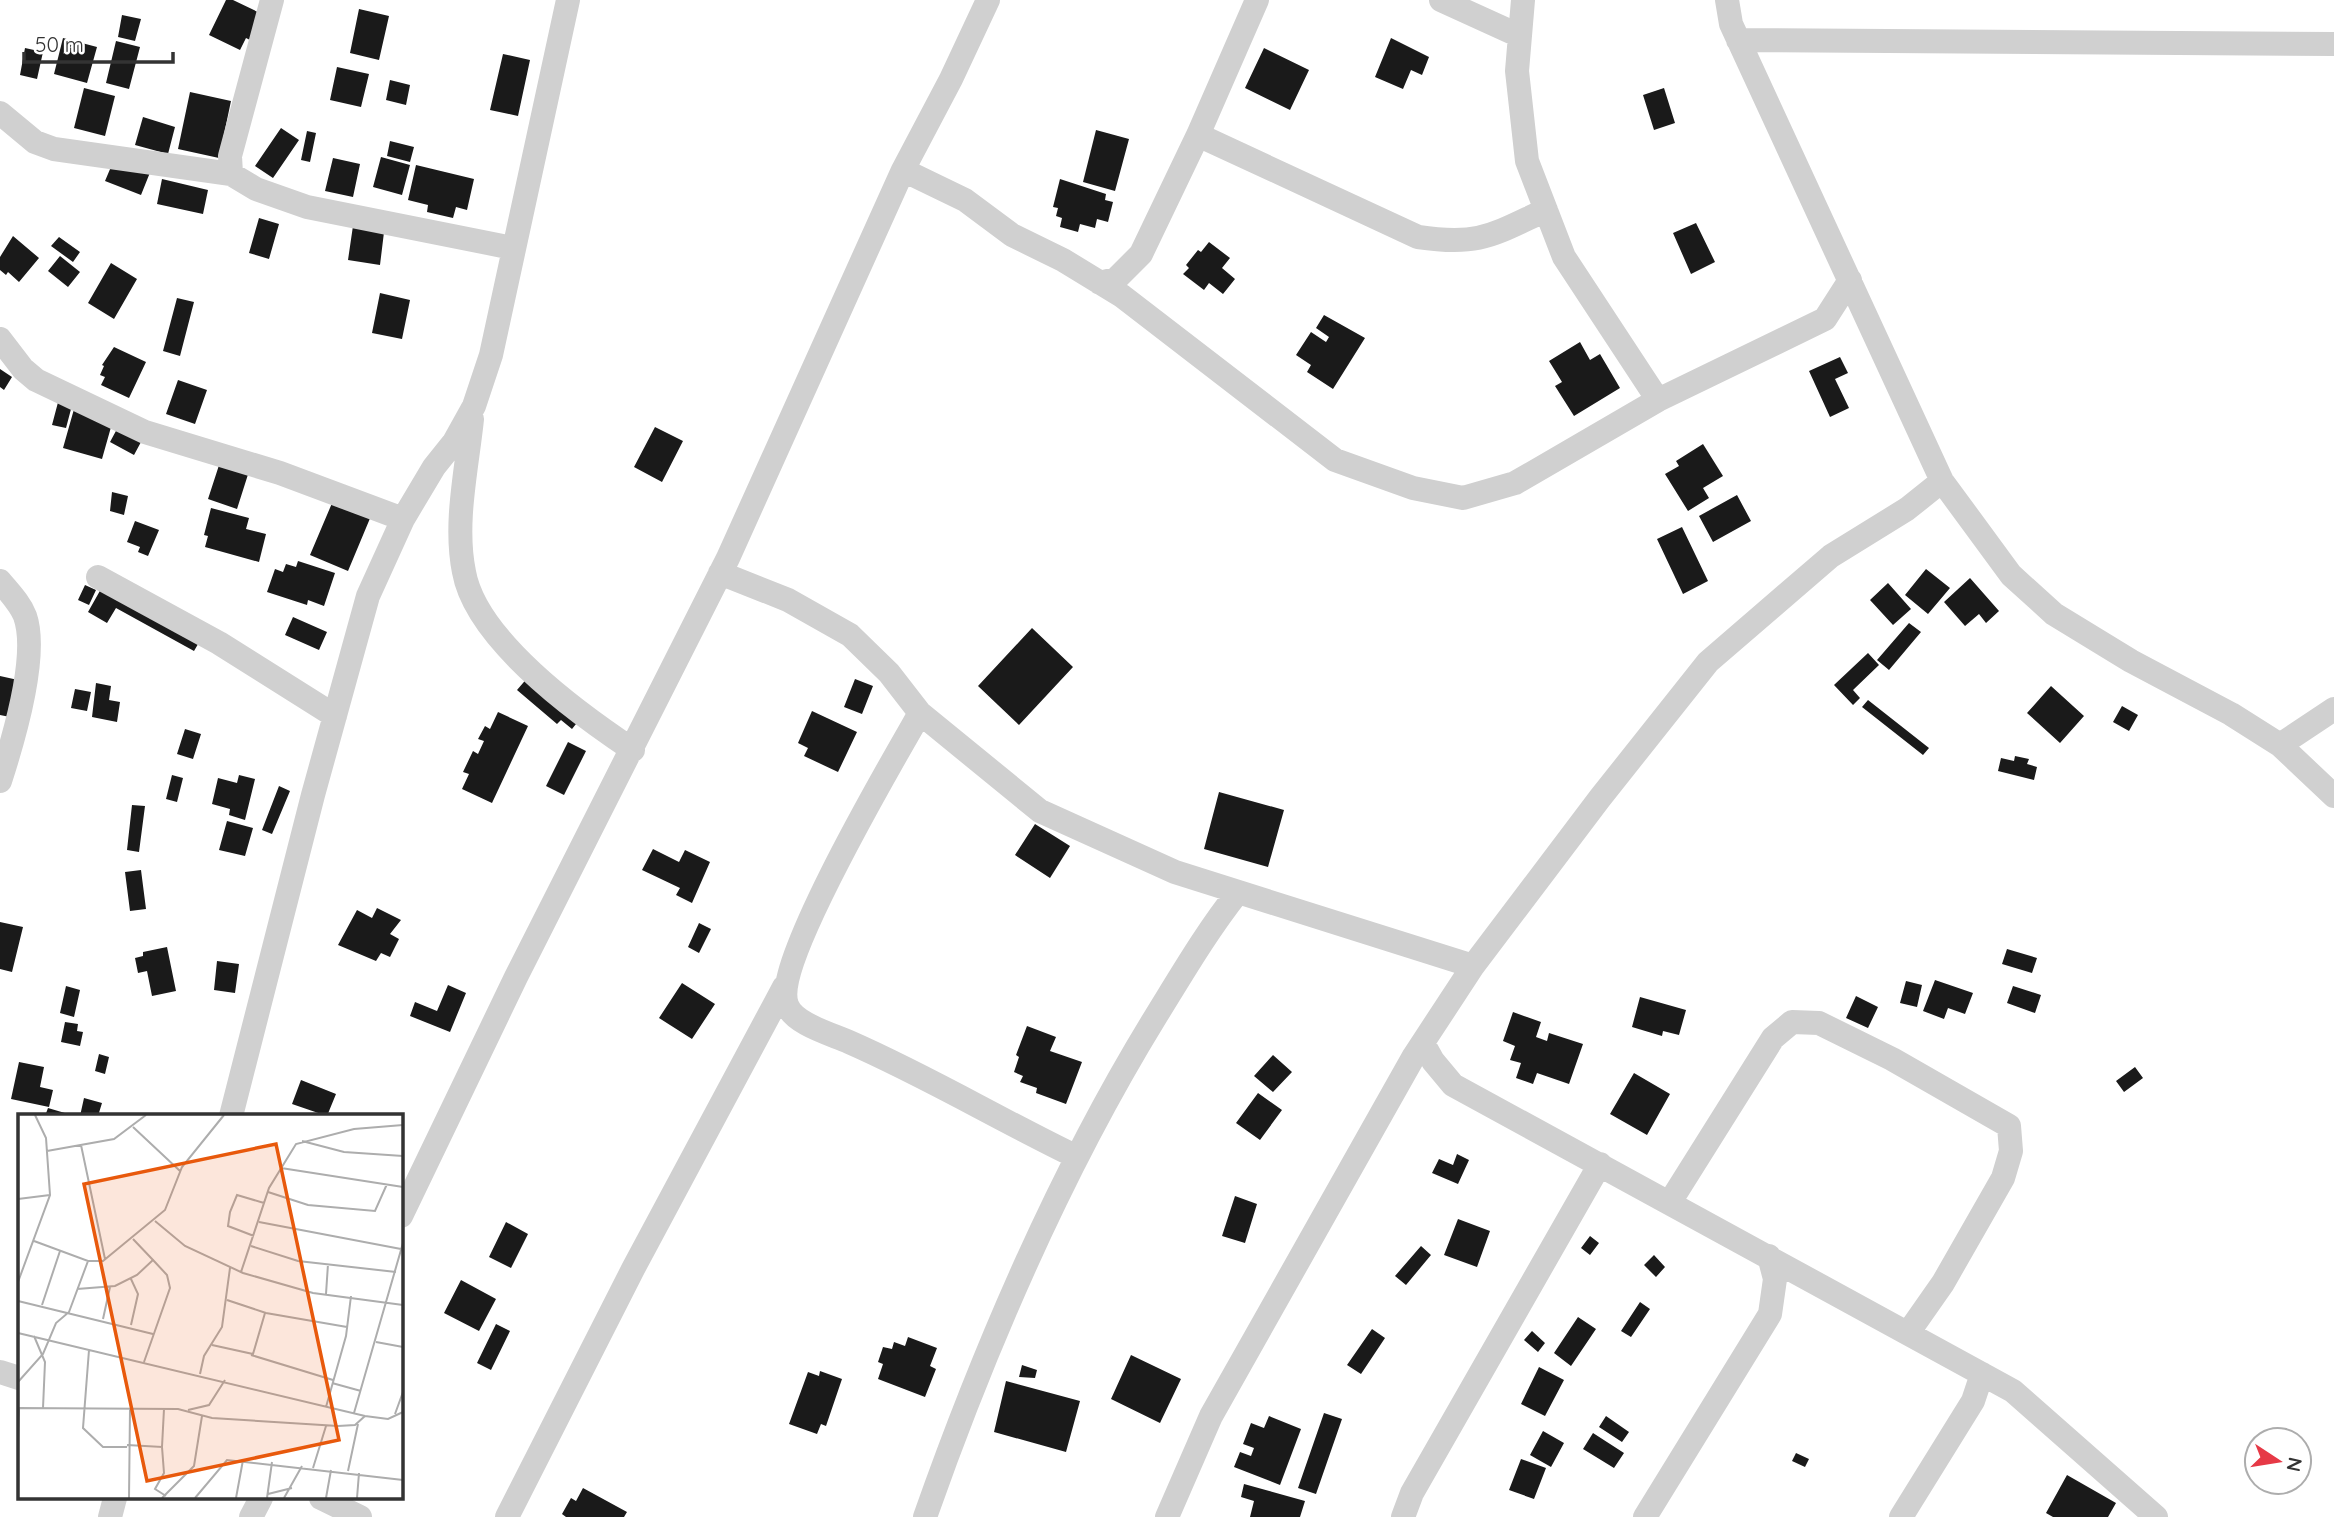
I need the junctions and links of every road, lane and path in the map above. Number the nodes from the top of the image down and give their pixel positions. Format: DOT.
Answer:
graph roads {
  1 [pos="272,0"];
  2 [pos="568,0"];
  3 [pos="988,0"];
  4 [pos="1257,0"];
  5 [pos="1441,0"];
  6 [pos="1523,0"];
  7 [pos="1727,0"];
  8 [pos="1520,36"];
  9 [pos="1738,40"];
  10 [pos="2334,44"];
  11 [pos="0,113"];
  12 [pos="1198,135"];
  13 [pos="903,170"];
  14 [pos="231,174"];
  15 [pos="1546,210"];
  16 [pos="513,248"];
  17 [pos="1140,254"];
  18 [pos="1850,280"];
  19 [pos="1100,283"];
  20 [pos="1146,315"];
  21 [pos="1825,319"];
  22 [pos="1870,321"];
  23 [pos="0,339"];
  24 [pos="1658,400"];
  25 [pos="474,406"];
  26 [pos="1942,481"];
  27 [pos="403,519"];
  28 [pos="720,573"];
  29 [pos="98,577"];
  30 [pos="0,581"];
  31 [pos="2334,709"];
  32 [pos="920,713"];
  33 [pos="335,716"];
  34 [pos="2280,745"];
  35 [pos="633,750"];
  36 [pos="2,764"];
  37 [pos="2334,796"];
  38 [pos="1238,892"];
  39 [pos="1474,966"];
  40 [pos="784,987"];
  41 [pos="1423,1042"];
  42 [pos="232,1114"];
  43 [pos="1077,1157"];
  44 [pos="1600,1164"];
  45 [pos="1670,1202"];
  46 [pos="402,1214"];
  47 [pos="1769,1256"];
  48 [pos="1908,1333"];
  49 [pos="0,1372"];
  50 [pos="1982,1374"];
  51 [pos="18,1378"];
  52 [pos="114,1500"];
  53 [pos="260,1500"];
  54 [pos="325,1500"];
  55 [pos="2148,1514"];
  56 [pos="110,1517"];
  57 [pos="251,1517"];
  58 [pos="360,1517"];
  59 [pos="507,1517"];
  60 [pos="925,1517"];
  61 [pos="1167,1517"];
  62 [pos="1403,1517"];
  63 [pos="1645,1517"];
  64 [pos="1900,1517"];
  1 -- 14 [label="street"];
  2 -- 16 [label="street"];
  3 -- 13 [label="street"];
  4 -- 12 [label="street"];
  5 -- 8 [label="street"];
  6 -- 8 [label="street"];
  7 -- 9 [label="street"];
  8 -- 15 [label="street"];
  9 -- 10 [label="street"];
  9 -- 18 [label="street"];
  11 -- 14 [label="street"];
  12 -- 15 [label="street"];
  12 -- 17 [label="street"];
  13 -- 19 [label="street"];
  13 -- 28 [label="street"];
  14 -- 16 [label="street"];
  15 -- 24 [label="street"];
  16 -- 25 [label="street"];
  17 -- 19 [label="street"];
  17 -- 20 [label="street"];
  18 -- 21 [label="street"];
  18 -- 22 [label="street"];
  19 -- 20 [label="street"];
  20 -- 24 [label="street"];
  21 -- 22 [label="street"];
  21 -- 24 [label="street"];
  22 -- 26 [label="street"];
  23 -- 27 [label="street"];
  25 -- 27 [label="street"];
  25 -- 35 [label="street"];
  26 -- 34 [label="street"];
  26 -- 39 [label="street"];
  27 -- 33 [label="street"];
  28 -- 32 [label="street"];
  28 -- 35 [label="street"];
  29 -- 33 [label="street"];
  30 -- 36 [label="street"];
  31 -- 34 [label="street"];
  32 -- 38 [label="street"];
  32 -- 40 [label="street"];
  33 -- 42 [label="street"];
  34 -- 37 [label="street"];
  35 -- 46 [label="street"];
  38 -- 39 [label="street"];
  38 -- 43 [label="street"];
  39 -- 41 [label="street"];
  40 -- 43 [label="street"];
  40 -- 59 [label="street"];
  41 -- 44 [label="street"];
  41 -- 61 [label="street"];
  43 -- 60 [label="street"];
  44 -- 45 [label="street"];
  44 -- 62 [label="street"];
  45 -- 47 [label="street"];
  45 -- 48 [label="street"];
  47 -- 48 [label="street"];
  47 -- 63 [label="street"];
  48 -- 50 [label="street"];
  49 -- 51 [label="street"];
  50 -- 55 [label="street"];
  50 -- 64 [label="street"];
  52 -- 56 [label="street"];
  53 -- 57 [label="street"];
  54 -- 58 [label="street"];
}
